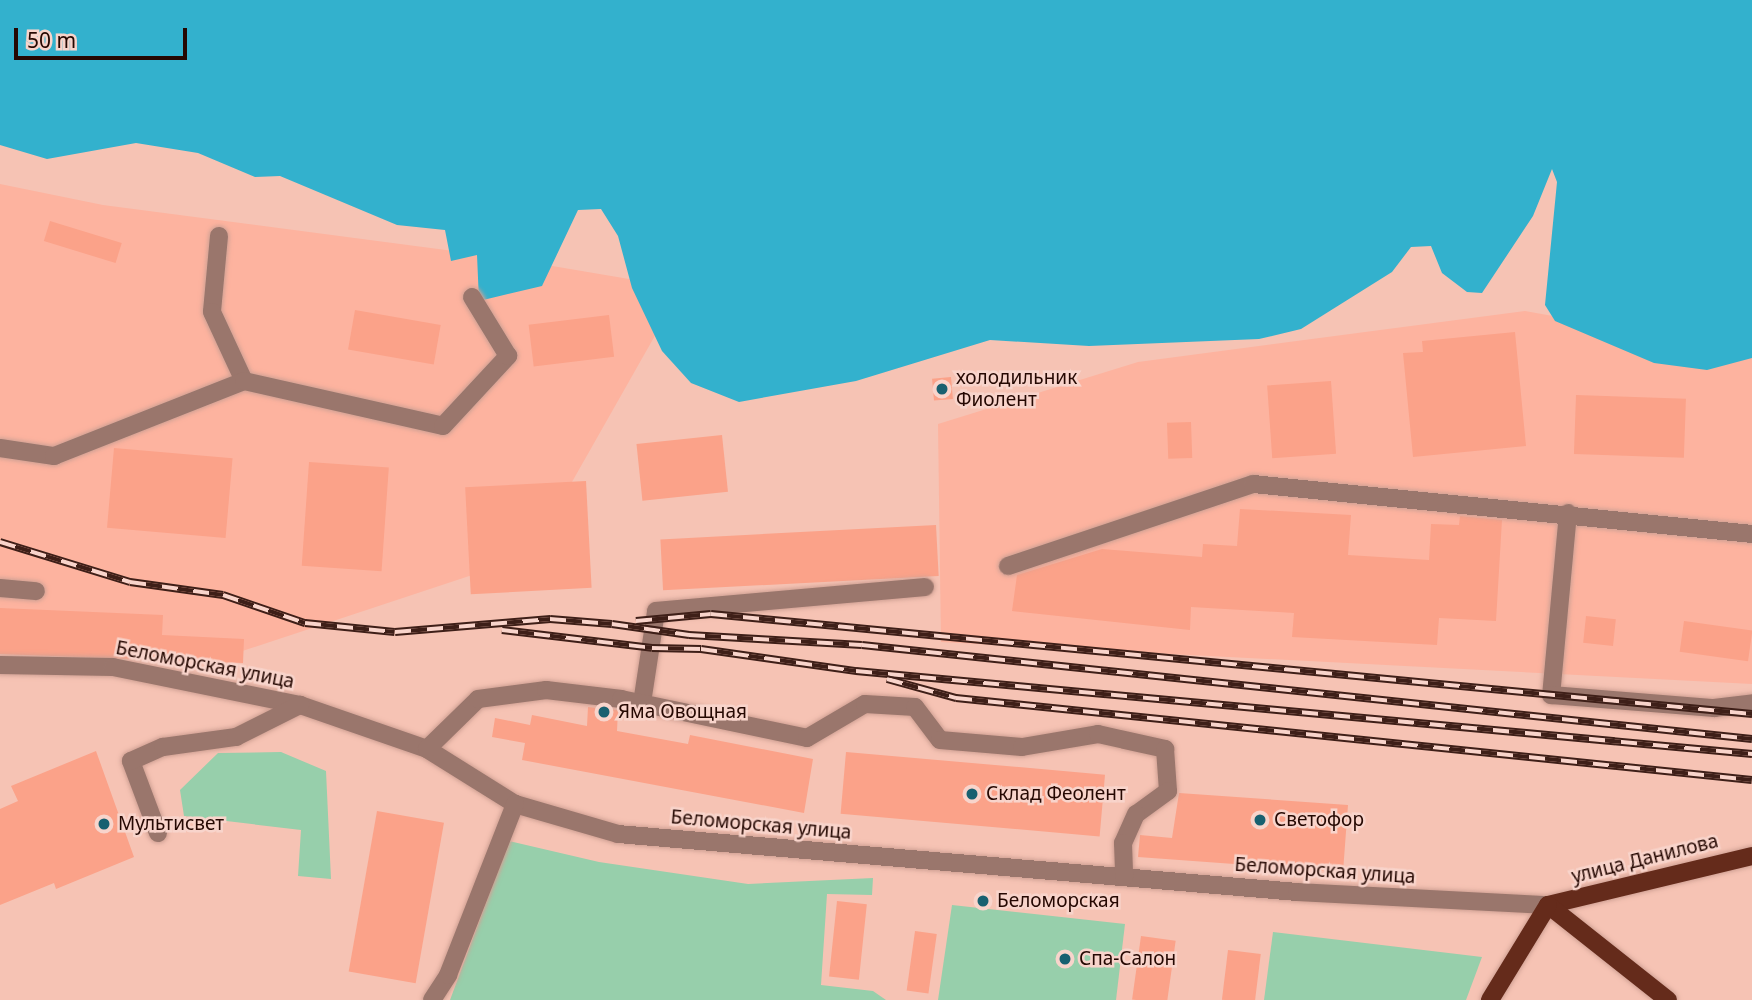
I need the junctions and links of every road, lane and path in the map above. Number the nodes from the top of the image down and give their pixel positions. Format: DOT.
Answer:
graph roads {
  1 [pos="219,236"];
  2 [pos="472,297"];
  3 [pos="244,381"];
  4 [pos="0,448"];
  5 [pos="1568,513"];
  6 [pos="1752,534"];
  7 [pos="1008,566"];
  8 [pos="925,587"];
  9 [pos="0,588"];
  10 [pos="36,592"];
  11 [pos="0,664"];
  12 [pos="642,703"];
  13 [pos="1752,703"];
  14 [pos="300,705"];
  15 [pos="427,749"];
  16 [pos="515,804"];
  17 [pos="158,833"];
  18 [pos="1752,856"];
  19 [pos="1124,877"];
  20 [pos="1548,905"];
  21 [pos="432,1000"];
  22 [pos="1490,1000"];
  23 [pos="1668,1000"];
  1 -- 3 [label="street"];
  2 -- 3 [label="street"];
  3 -- 4 [label="street"];
  5 -- 6 [label="street"];
  5 -- 7 [label="street"];
  5 -- 13 [label="street"];
  8 -- 12 [label="street"];
  9 -- 10 [label="street"];
  11 -- 14 [label="street, Беломорская улица"];
  12 -- 15 [label="street"];
  12 -- 19 [label="street"];
  14 -- 15 [label="street, Беломорская улица"];
  14 -- 17 [label="street"];
  15 -- 16 [label="street, Беломорская улица"];
  16 -- 19 [label="street, Беломорская улица"];
  16 -- 21 [label="street"];
  18 -- 20 [label="main road, улица Данилова"];
  19 -- 20 [label="street, Беломорская улица"];
  20 -- 22 [label="main road"];
  20 -- 23 [label="main road"];
}
